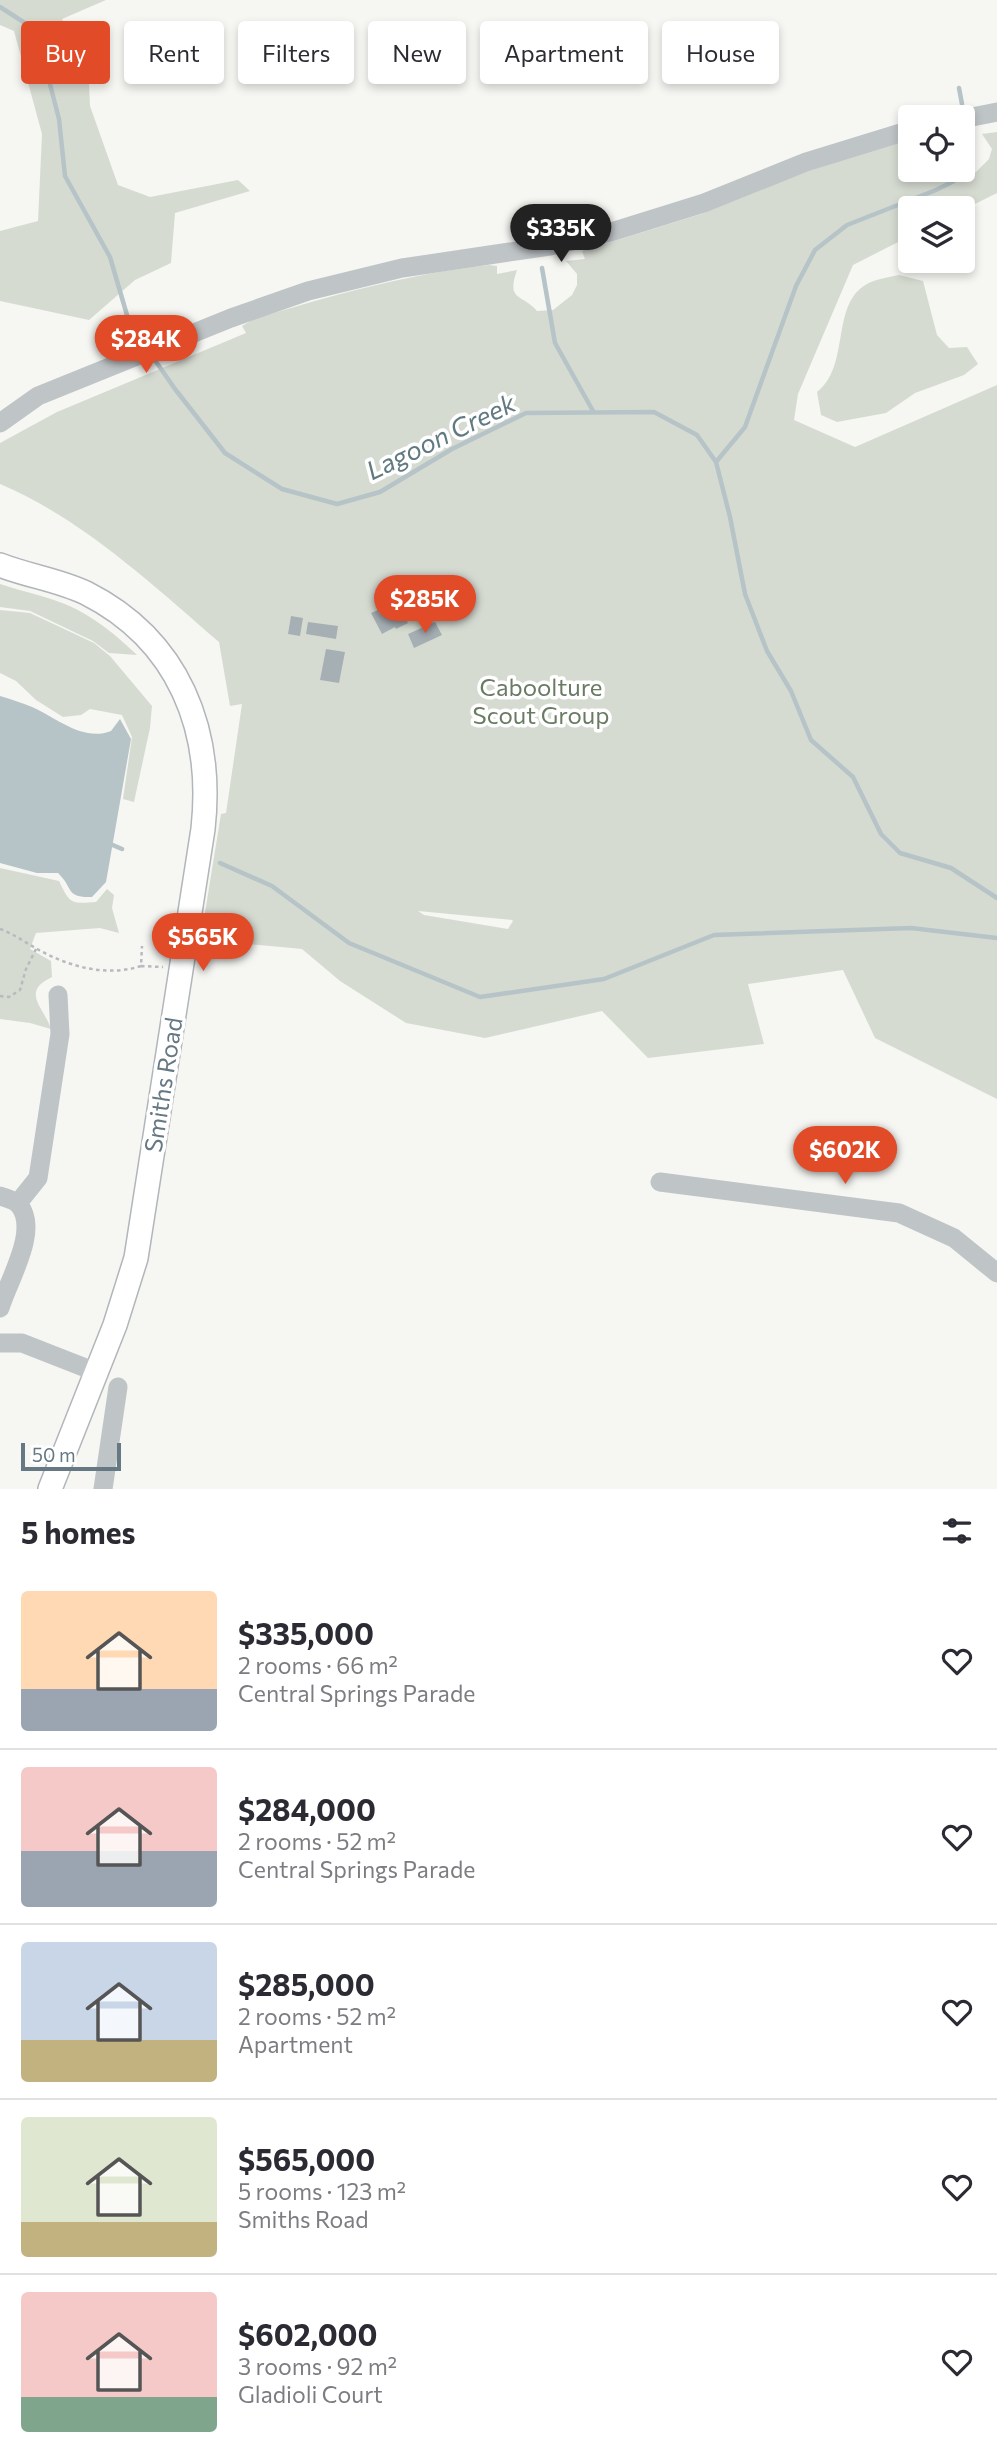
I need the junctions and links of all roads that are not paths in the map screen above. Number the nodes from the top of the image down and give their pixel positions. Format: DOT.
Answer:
graph roads {
  1 [pos="997,112"];
  2 [pos="975,116"];
  3 [pos="898,134"];
  4 [pos="38,397"];
  5 [pos="0,406"];
  6 [pos="0,423"];
  7 [pos="0,565"];
  8 [pos="58,995"];
  9 [pos="660,1182"];
  10 [pos="9,1199"];
  11 [pos="997,1273"];
  12 [pos="0,1308"];
  13 [pos="0,1334"];
  14 [pos="0,1342"];
  15 [pos="96,1371"];
  16 [pos="118,1387"];
  17 [pos="50,1489"];
  18 [pos="103,1489"];
  1 -- 2 [label="street"];
  3 -- 4 [label="street"];
  4 -- 5 [label="street"];
  4 -- 6 [label="street"];
  7 -- 15 [label="main road, Smiths Road"];
  8 -- 10 [label="street"];
  9 -- 11 [label="street"];
  10 -- 12 [label="street"];
  13 -- 14 [label="street"];
  14 -- 15 [label="street"];
  15 -- 17 [label="main road, Smiths Road"];
  16 -- 18 [label="street"];
}
